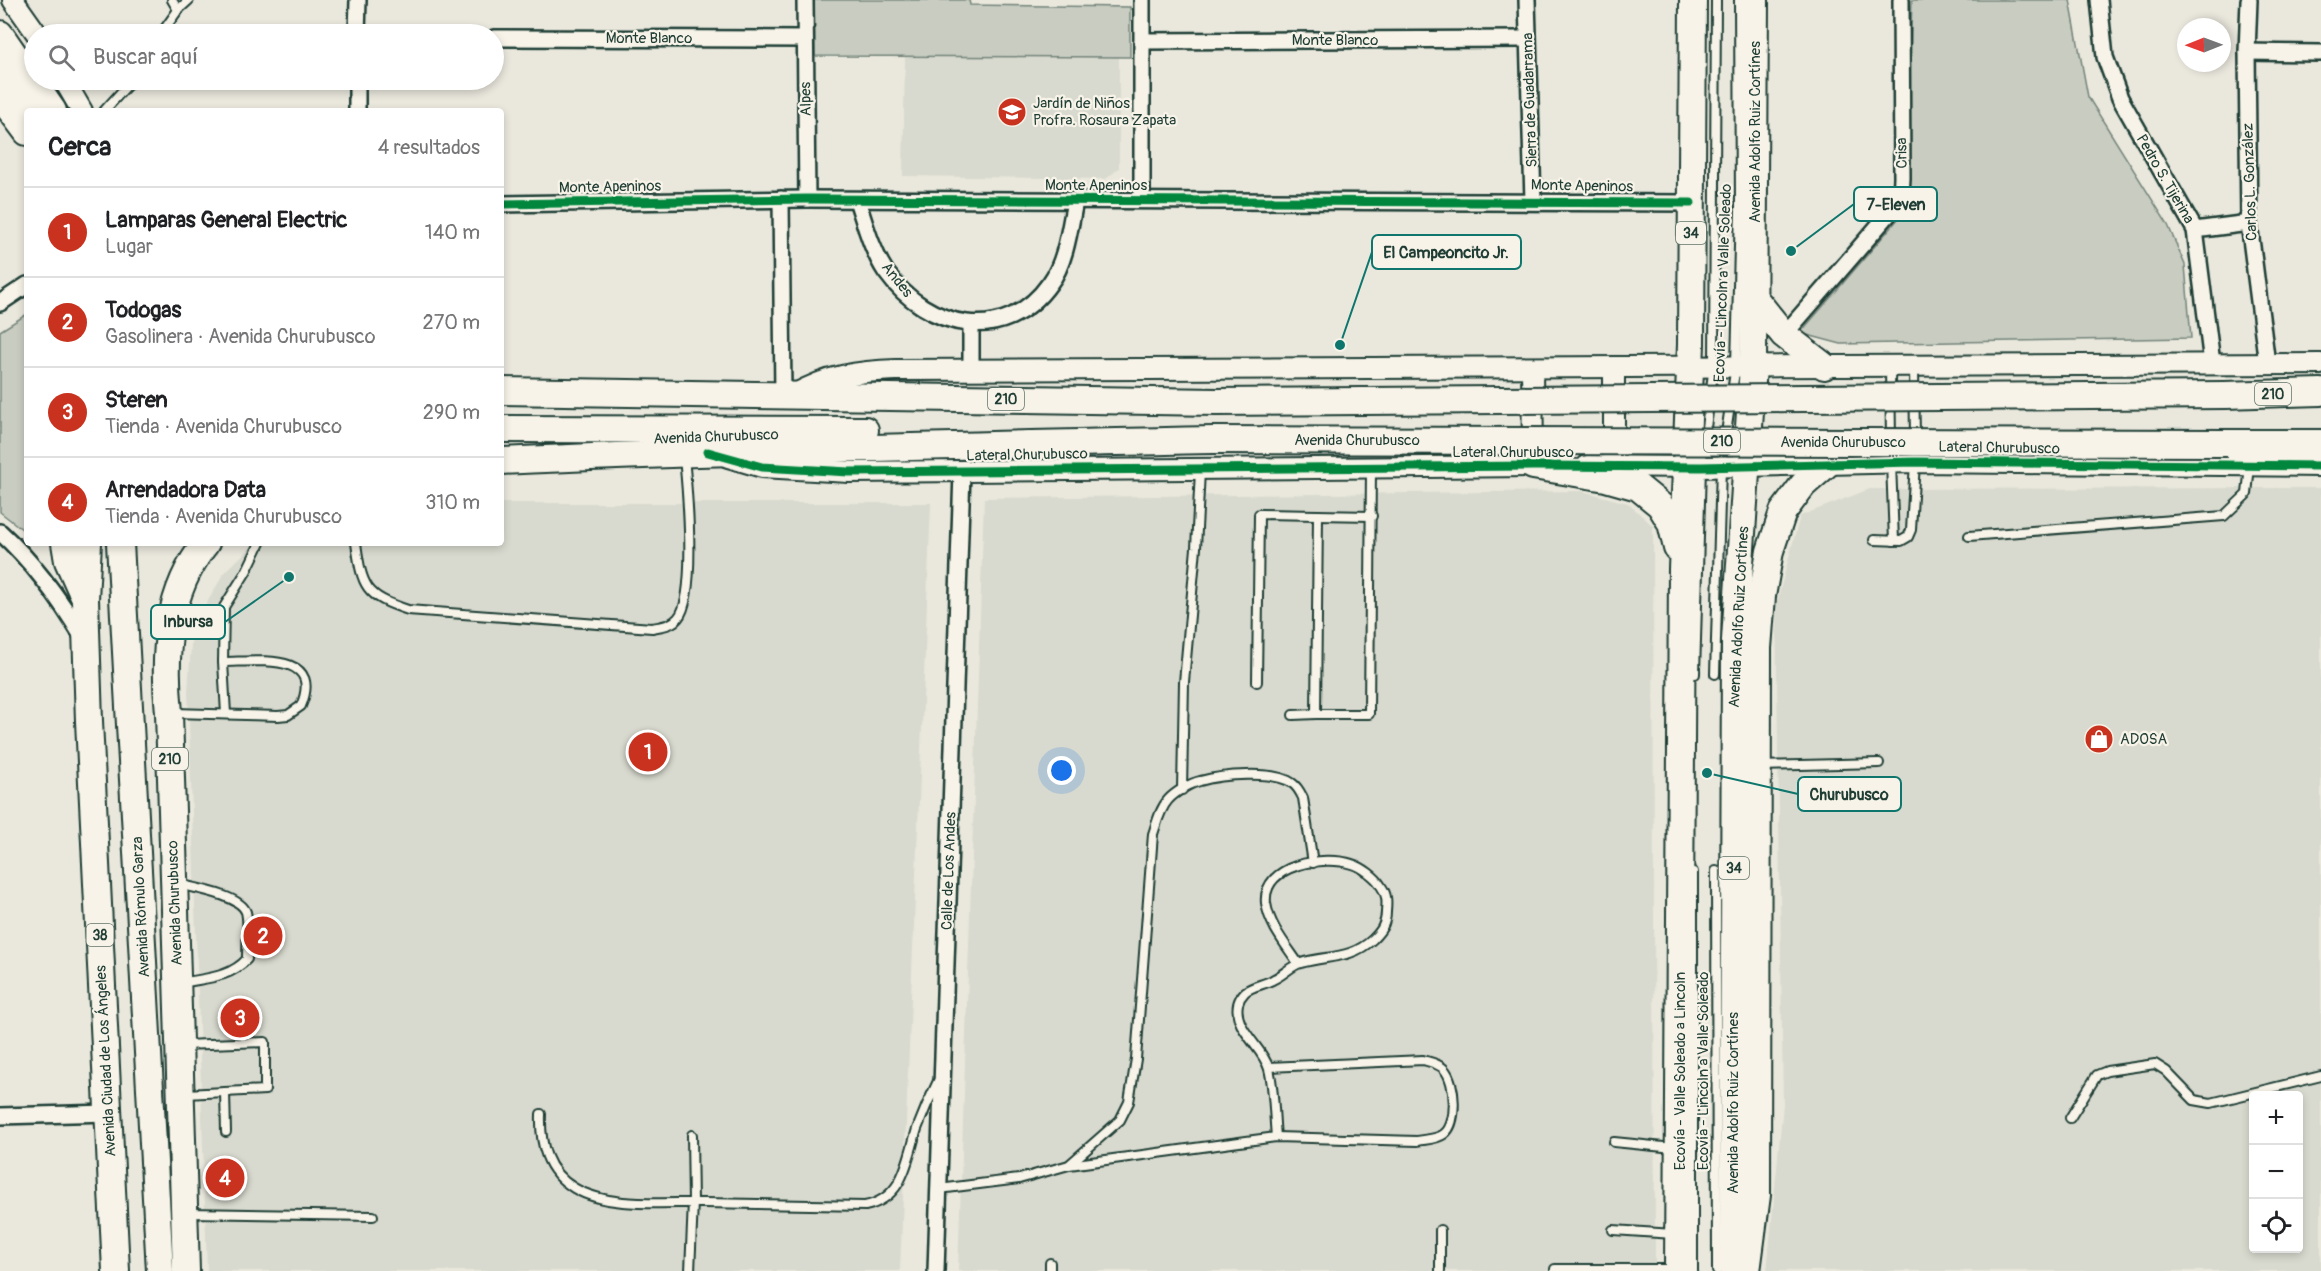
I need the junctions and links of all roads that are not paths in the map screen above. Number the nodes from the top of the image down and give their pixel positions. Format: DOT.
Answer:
graph roads {
  1 [pos="13,0"];
  2 [pos="172,0"];
  3 [pos="189,0"];
  4 [pos="358,0"];
  5 [pos="805,0"];
  6 [pos="1142,0"];
  7 [pos="1527,0"];
  8 [pos="1693,0"];
  9 [pos="1716,0"];
  10 [pos="1739,0"];
  11 [pos="1755,0"];
  12 [pos="1900,0"];
  13 [pos="2099,0"];
  14 [pos="2249,0"];
  15 [pos="178,10"];
  16 [pos="30,24"];
  17 [pos="168,24"];
  18 [pos="357,24"];
  19 [pos="0,34"];
  20 [pos="504,38"];
  21 [pos="806,39"];
  22 [pos="1527,39"];
  23 [pos="1142,41"];
  24 [pos="2247,52"];
  25 [pos="2321,53"];
  26 [pos="0,65"];
  27 [pos="24,69"];
  28 [pos="39,90"];
  29 [pos="70,90"];
  30 [pos="123,90"];
  31 [pos="357,90"];
  32 [pos="0,96"];
  33 [pos="33,108"];
  34 [pos="51,108"];
  35 [pos="80,108"];
  36 [pos="107,108"];
  37 [pos="357,108"];
  38 [pos="24,128"];
  39 [pos="807,199"];
  40 [pos="781,200"];
  41 [pos="857,200"];
  42 [pos="1142,200"];
  43 [pos="1075,201"];
  44 [pos="1533,201"];
  45 [pos="1691,203"];
  46 [pos="504,204"];
  47 [pos="2249,223"];
  48 [pos="2195,230"];
  49 [pos="24,287"];
  50 [pos="1755,299"];
  51 [pos="0,303"];
  52 [pos="971,325"];
  53 [pos="1784,335"];
  54 [pos="2212,363"];
  55 [pos="2267,364"];
  56 [pos="2321,364"];
  57 [pos="1702,365"];
  58 [pos="1745,365"];
  59 [pos="1890,365"];
  60 [pos="1914,365"];
  61 [pos="1824,366"];
  62 [pos="1614,367"];
  63 [pos="1532,368"];
  64 [pos="972,369"];
  65 [pos="504,391"];
  66 [pos="2321,392"];
  67 [pos="789,395"];
  68 [pos="504,429"];
  69 [pos="2321,443"];
  70 [pos="931,445"];
  71 [pos="696,452"];
  72 [pos="504,461"];
  73 [pos="1891,462"];
  74 [pos="1915,462"];
  75 [pos="1827,464"];
  76 [pos="1533,466"];
  77 [pos="1747,466"];
  78 [pos="2250,466"];
  79 [pos="2321,466"];
  80 [pos="1371,467"];
  81 [pos="1614,467"];
  82 [pos="1703,467"];
  83 [pos="1200,469"];
  84 [pos="962,471"];
  85 [pos="1318,515"];
  86 [pos="1372,516"];
  87 [pos="0,532"];
  88 [pos="1969,536"];
  89 [pos="1874,540"];
  90 [pos="1894,541"];
  91 [pos="66,546"];
  92 [pos="88,546"];
  93 [pos="120,546"];
  94 [pos="204,546"];
  95 [pos="259,546"];
  96 [pos="356,546"];
  97 [pos="1682,570"];
  98 [pos="85,599"];
  99 [pos="87,643"];
  100 [pos="223,662"];
  101 [pos="1695,674"];
  102 [pos="1715,674"];
  103 [pos="1257,682"];
  104 [pos="169,713"];
  105 [pos="226,714"];
  106 [pos="1316,714"];
  107 [pos="1293,715"];
  108 [pos="1879,763"];
  109 [pos="1758,767"];
  110 [pos="1182,790"];
  111 [pos="1313,863"];
  112 [pos="1716,871"];
  113 [pos="1693,872"];
  114 [pos="174,884"];
  115 [pos="1299,963"];
  116 [pos="177,984"];
  117 [pos="179,1045"];
  118 [pos="1269,1067"];
  119 [pos="942,1075"];
  120 [pos="2321,1076"];
  121 [pos="225,1092"];
  122 [pos="181,1094"];
  123 [pos="109,1113"];
  124 [pos="541,1114"];
  125 [pos="0,1116"];
  126 [pos="2070,1118"];
  127 [pos="226,1132"];
  128 [pos="692,1135"];
  129 [pos="1276,1137"];
  130 [pos="1614,1142"];
  131 [pos="1678,1148"];
  132 [pos="1068,1165"];
  133 [pos="939,1189"];
  134 [pos="693,1202"];
  135 [pos="185,1213"];
  136 [pos="373,1216"];
  137 [pos="1440,1230"];
  138 [pos="1612,1230"];
  139 [pos="1678,1235"];
  140 [pos="1612,1270"];
  141 [pos="1683,1270"];
  142 [pos="116,1271"];
  143 [pos="160,1271"];
  144 [pos="186,1271"];
  145 [pos="690,1271"];
  146 [pos="936,1271"];
  147 [pos="1440,1271"];
  148 [pos="1556,1271"];
  149 [pos="1717,1271"];
  150 [pos="1733,1271"];
  151 [pos="1747,1271"];
  1 -- 16 [label="street"];
  2 -- 15 [label="lane"];
  3 -- 15 [label="lane"];
  4 -- 18 [label="street"];
  5 -- 21 [label="street, Alpes"];
  6 -- 23 [label="street"];
  7 -- 22 [label="street, Sierra de Guadarrama"];
  8 -- 45 [label="main road, 34"];
  9 -- 57 [label="lane"];
  10 -- 58 [label="lane, Ecovía - Lincoln a Valle Soleado"];
  11 -- 50 [label="main road, Avenida Adolfo Ruiz Cortínes / 34"];
  12 -- 53 [label="street, Crisa"];
  13 -- 48 [label="street, Pedro S. Tijerina"];
  14 -- 24 [label="street, Carlos L. González"];
  15 -- 17 [label="lane"];
  19 -- 27 [label="main road"];
  20 -- 21 [label="street, Monte Blanco"];
  21 -- 39 [label="street, Alpes"];
  22 -- 23 [label="street, Monte Blanco"];
  22 -- 44 [label="street, Sierra de Guadarrama"];
  23 -- 42 [label="street"];
  24 -- 25 [label="street"];
  24 -- 47 [label="street, Carlos L. González"];
  26 -- 33 [label="main road"];
  28 -- 34 [label="main road"];
  29 -- 35 [label="street"];
  30 -- 36 [label="lane"];
  31 -- 37 [label="street"];
  32 -- 38 [label="main road"];
  39 -- 40 [label="street, Monte Apeninos"];
  39 -- 41 [label="street, Monte Apeninos"];
  40 -- 46 [label="street, Monte Apeninos"];
  40 -- 67 [label="street"];
  41 -- 43 [label="street, Monte Apeninos"];
  41 -- 52 [label="street, Andes"];
  42 -- 43 [label="street, Monte Apeninos"];
  42 -- 44 [label="street, Monte Apeninos"];
  43 -- 52 [label="street, Andes"];
  44 -- 45 [label="street, Monte Apeninos"];
  45 -- 57 [label="main road, 34"];
  47 -- 48 [label="street"];
  47 -- 55 [label="street, Carlos L. González"];
  48 -- 54 [label="street, Pedro S. Tijerina"];
  49 -- 51 [label="street"];
  50 -- 53 [label="main road"];
  50 -- 58 [label="main road, Avenida Adolfo Ruiz Cortínes / 34"];
  52 -- 64 [label="street"];
  53 -- 61 [label="main road"];
  54 -- 55 [label="street"];
  54 -- 60 [label="street"];
  55 -- 56 [label="street"];
  57 -- 58 [label="street"];
  57 -- 62 [label="street"];
  57 -- 82 [label="main road, 34"];
  58 -- 61 [label="street"];
  58 -- 77 [label="main road, Avenida Adolfo Ruiz Cortínes / 34"];
  58 -- 82 [label="lane, Ecovía - Lincoln a Valle Soleado"];
  59 -- 60 [label="street"];
  59 -- 61 [label="street"];
  59 -- 73 [label="lane"];
  60 -- 74 [label="lane"];
  62 -- 63 [label="street"];
  62 -- 81 [label="street"];
  63 -- 64 [label="street"];
  63 -- 76 [label="street"];
  64 -- 67 [label="street"];
  65 -- 67 [label="main road, 210"];
  66 -- 67 [label="main road, 210, bridge"];
  68 -- 70 [label="main road"];
  69 -- 70 [label="main road, Avenida Churubusco / 210, bridge"];
  70 -- 71 [label="main road, Avenida Churubusco / 210"];
  71 -- 72 [label="main road, Avenida Churubusco / 210"];
  71 -- 84 [label="street, Lateral Churubusco"];
  71 -- 96 [label="lane"];
  73 -- 74 [label="street, Lateral Churubusco"];
  73 -- 75 [label="street, Lateral Churubusco"];
  73 -- 90 [label="lane"];
  74 -- 78 [label="street, Lateral Churubusco"];
  74 -- 90 [label="lane"];
  75 -- 77 [label="street, Lateral Churubusco"];
  75 -- 109 [label="main road"];
  76 -- 80 [label="street, Lateral Churubusco"];
  76 -- 81 [label="street, Lateral Churubusco"];
  76 -- 97 [label="main road"];
  77 -- 82 [label="street, Lateral Churubusco"];
  77 -- 150 [label="main road, Avenida Adolfo Ruiz Cortínes / 34"];
  78 -- 79 [label="street, Lateral Churubusco"];
  78 -- 88 [label="lane"];
  80 -- 83 [label="street, Lateral Churubusco"];
  80 -- 86 [label="lane"];
  81 -- 82 [label="street, Lateral Churubusco"];
  82 -- 97 [label="main road, 34"];
  82 -- 101 [label="lane"];
  82 -- 102 [label="lane, Ecovía - Lincoln a Valle Soleado"];
  83 -- 84 [label="street, Lateral Churubusco"];
  83 -- 110 [label="lane"];
  84 -- 119 [label="street, Calle de Los Andes"];
  85 -- 86 [label="lane"];
  85 -- 103 [label="lane"];
  85 -- 106 [label="lane"];
  86 -- 106 [label="lane"];
  87 -- 99 [label="street"];
  89 -- 90 [label="lane"];
  91 -- 98 [label="main road, 38"];
  92 -- 98 [label="main road"];
  93 -- 143 [label="main road, Avenida Rómulo Garza"];
  94 -- 104 [label="main road, Avenida Churubusco / 210"];
  95 -- 100 [label="lane"];
  97 -- 131 [label="main road, 34"];
  98 -- 99 [label="main road, Avenida Ciudad de Los Ángeles / 38"];
  99 -- 123 [label="main road, Avenida Ciudad de Los Ángeles / 38"];
  100 -- 105 [label="lane"];
  100 -- 105 [label="lane"];
  104 -- 105 [label="lane"];
  104 -- 114 [label="main road, Avenida Churubusco / 210"];
  106 -- 107 [label="lane"];
  108 -- 109 [label="lane"];
  109 -- 151 [label="main road"];
  110 -- 111 [label="lane"];
  110 -- 132 [label="lane"];
  111 -- 115 [label="lane"];
  111 -- 115 [label="lane"];
  112 -- 149 [label="lane, Ecovía - Lincoln a Valle Soleado"];
  113 -- 141 [label="lane, Ecovía - Valle Soleado a Lincoln"];
  114 -- 116 [label="main road, Avenida Churubusco / 210"];
  114 -- 116 [label="lane"];
  115 -- 118 [label="lane"];
  116 -- 117 [label="main road, Avenida Churubusco / 210"];
  117 -- 121 [label="lane"];
  117 -- 122 [label="main road, Avenida Churubusco / 210"];
  118 -- 129 [label="lane"];
  118 -- 129 [label="lane"];
  119 -- 133 [label="street, Calle de Los Andes"];
  119 -- 134 [label="lane"];
  120 -- 126 [label="lane"];
  121 -- 122 [label="lane"];
  121 -- 127 [label="lane"];
  122 -- 135 [label="main road, Avenida Churubusco / 210"];
  123 -- 125 [label="street"];
  123 -- 142 [label="main road, Avenida Ciudad de Los Ángeles / 38"];
  124 -- 134 [label="lane"];
  128 -- 134 [label="lane"];
  129 -- 132 [label="lane"];
  130 -- 131 [label="lane"];
  131 -- 139 [label="main road, 34"];
  132 -- 133 [label="lane"];
  133 -- 146 [label="street, Calle de Los Andes"];
  134 -- 145 [label="lane"];
  135 -- 136 [label="lane"];
  135 -- 144 [label="main road, Avenida Churubusco / 210"];
  137 -- 147 [label="lane"];
  138 -- 139 [label="lane"];
  139 -- 141 [label="main road, 34"];
  140 -- 141 [label="lane"];
  140 -- 148 [label="lane"];
}
